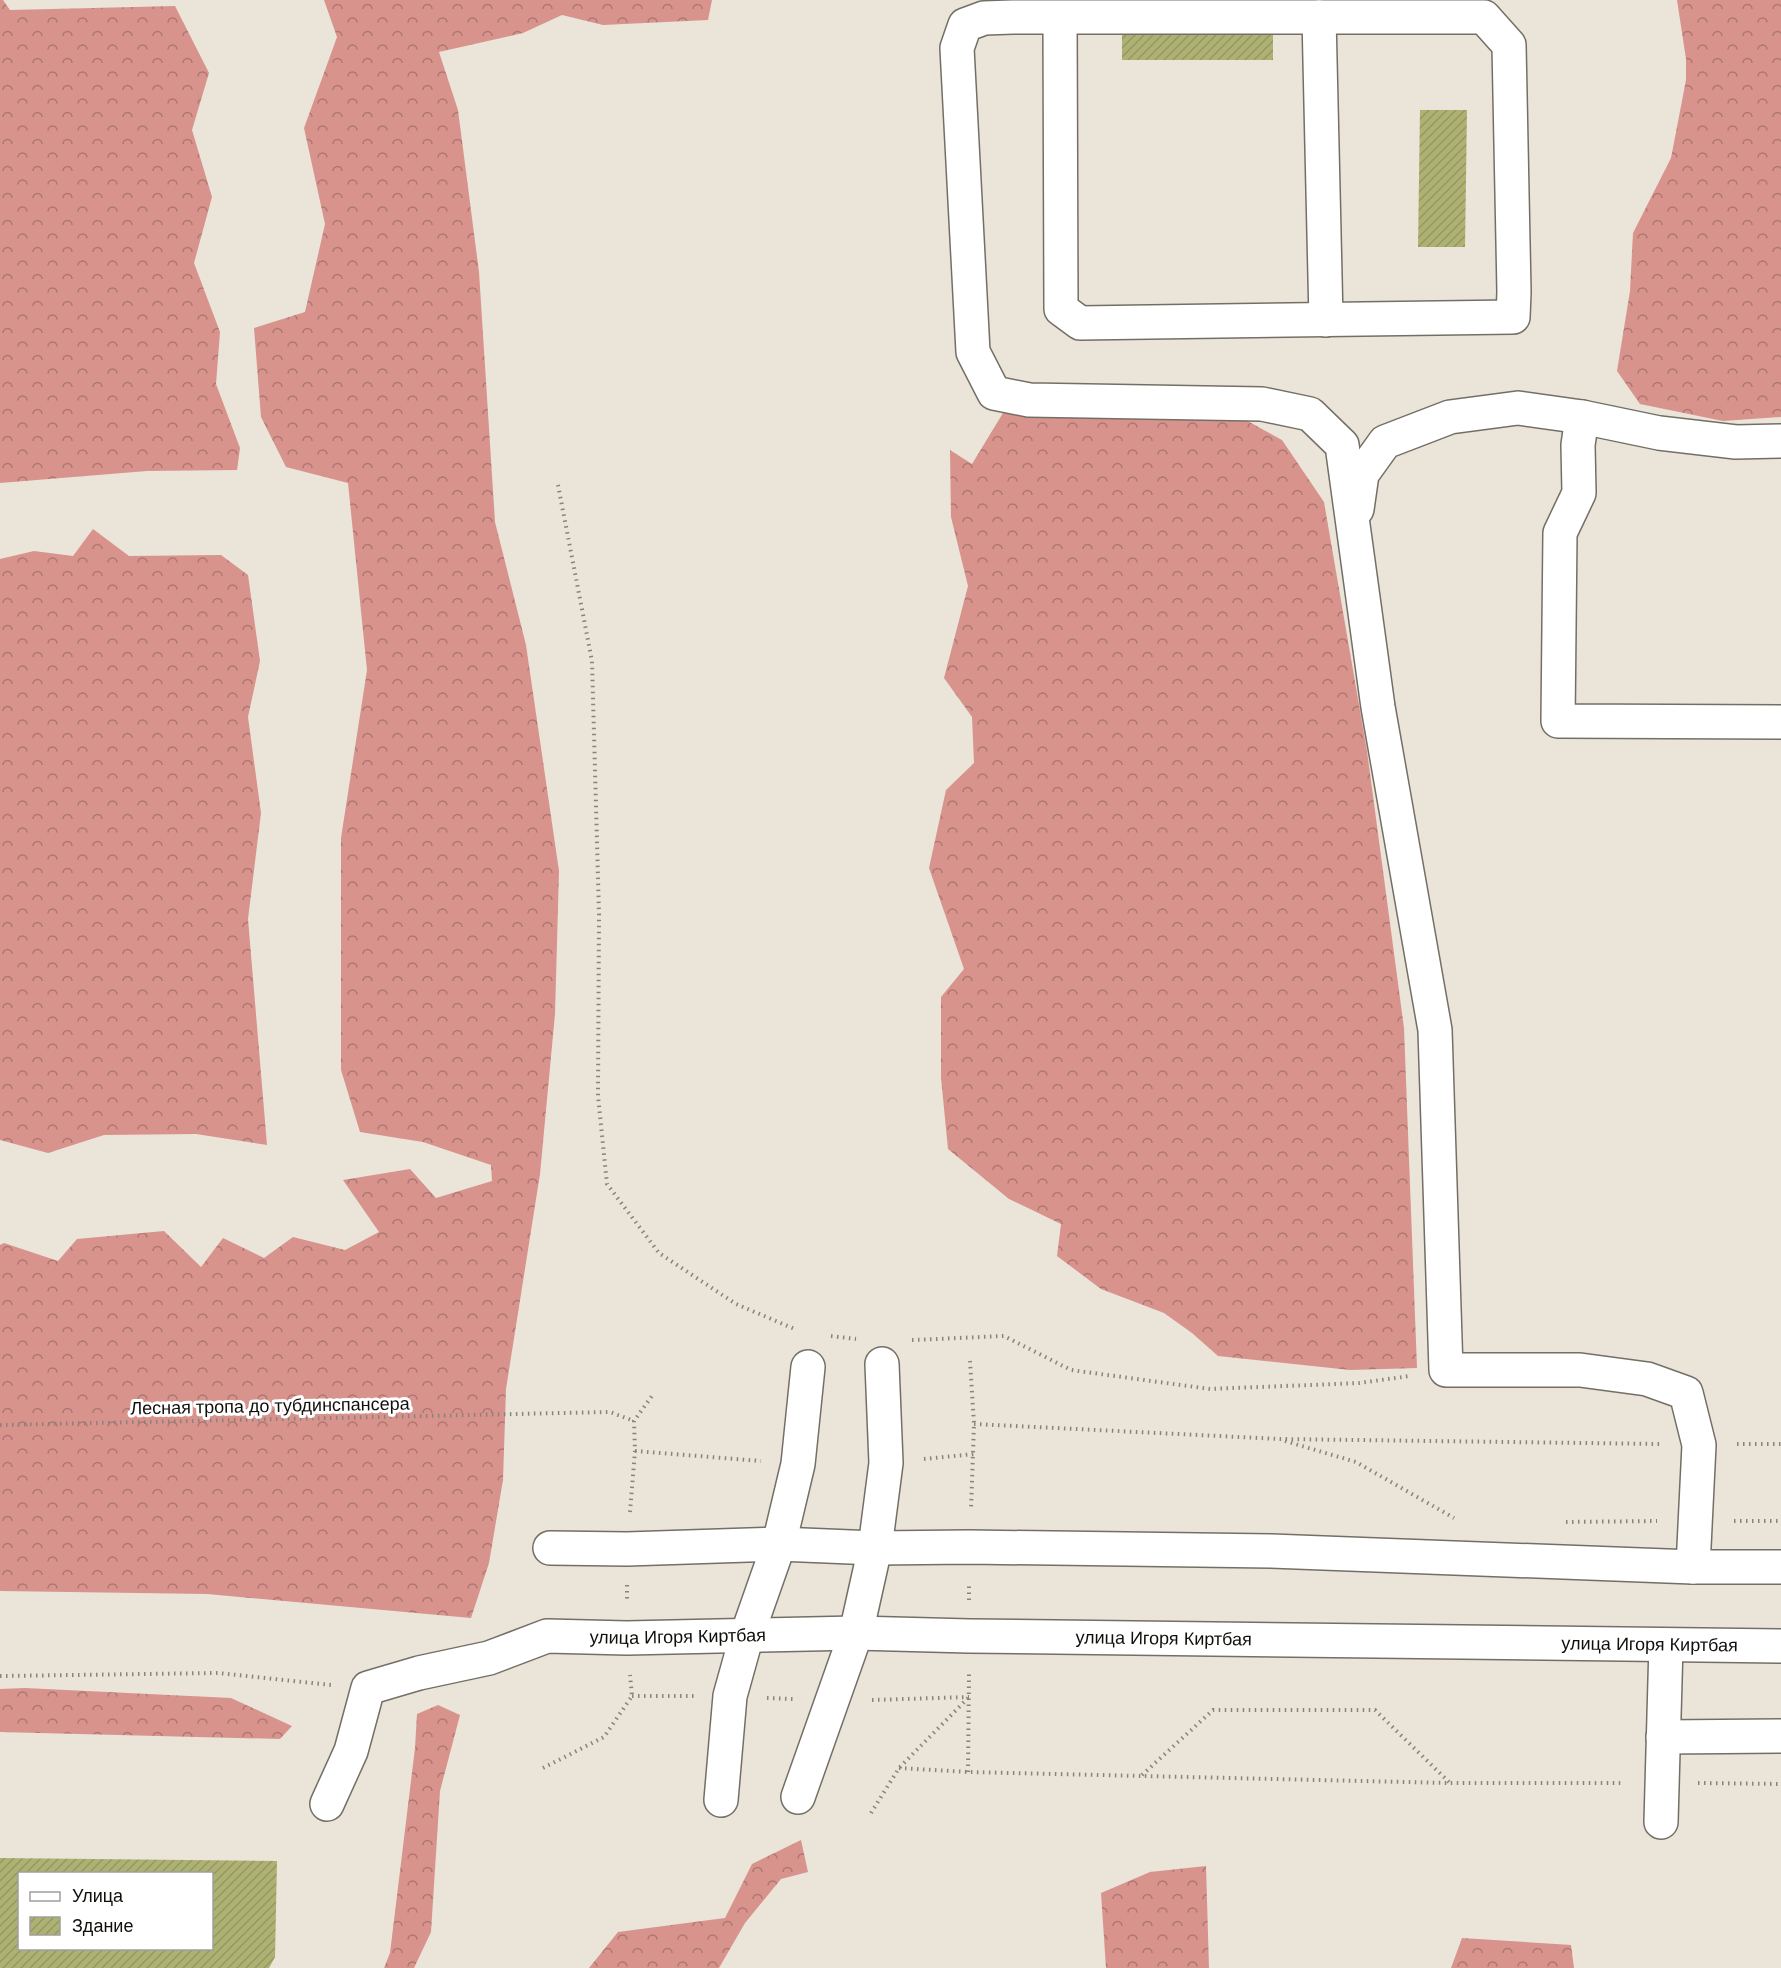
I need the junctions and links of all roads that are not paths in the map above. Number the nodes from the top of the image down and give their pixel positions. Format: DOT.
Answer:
graph roads {
  1 [pos="1060,16"];
  2 [pos="1318,16"];
  3 [pos="1326,320"];
  4 [pos="1582,417"];
  5 [pos="1781,441"];
  6 [pos="1354,532"];
  7 [pos="1781,722"];
  8 [pos="883,1348"];
  9 [pos="808,1367"];
  10 [pos="779,1544"];
  11 [pos="550,1548"];
  12 [pos="875,1548"];
  13 [pos="1781,1567"];
  14 [pos="1693,1568"];
  15 [pos="856,1633"];
  16 [pos="747,1635"];
  17 [pos="1666,1645"];
  18 [pos="1781,1646"];
  19 [pos="1781,1736"];
  20 [pos="1664,1737"];
  21 [pos="798,1797"];
  22 [pos="721,1800"];
  23 [pos="327,1804"];
  24 [pos="1661,1822"];
  1 -- 2 [label="street"];
  1 -- 3 [label="street"];
  1 -- 6 [label="street"];
  2 -- 3 [label="street"];
  2 -- 3 [label="street"];
  4 -- 5 [label="street"];
  4 -- 6 [label="street"];
  4 -- 7 [label="street"];
  6 -- 14 [label="street"];
  8 -- 12 [label="street"];
  9 -- 10 [label="street"];
  10 -- 11 [label="street"];
  10 -- 12 [label="street"];
  10 -- 16 [label="street"];
  12 -- 14 [label="street"];
  12 -- 15 [label="street"];
  13 -- 14 [label="street"];
  15 -- 16 [label="street, улица Игоря Киртбая"];
  15 -- 17 [label="street, улица Игоря Киртбая"];
  15 -- 21 [label="street"];
  16 -- 22 [label="street"];
  16 -- 23 [label="street, улица Игоря Киртбая"];
  17 -- 18 [label="street, улица Игоря Киртбая"];
  17 -- 20 [label="street"];
  19 -- 20 [label="street"];
  20 -- 24 [label="street"];
}
